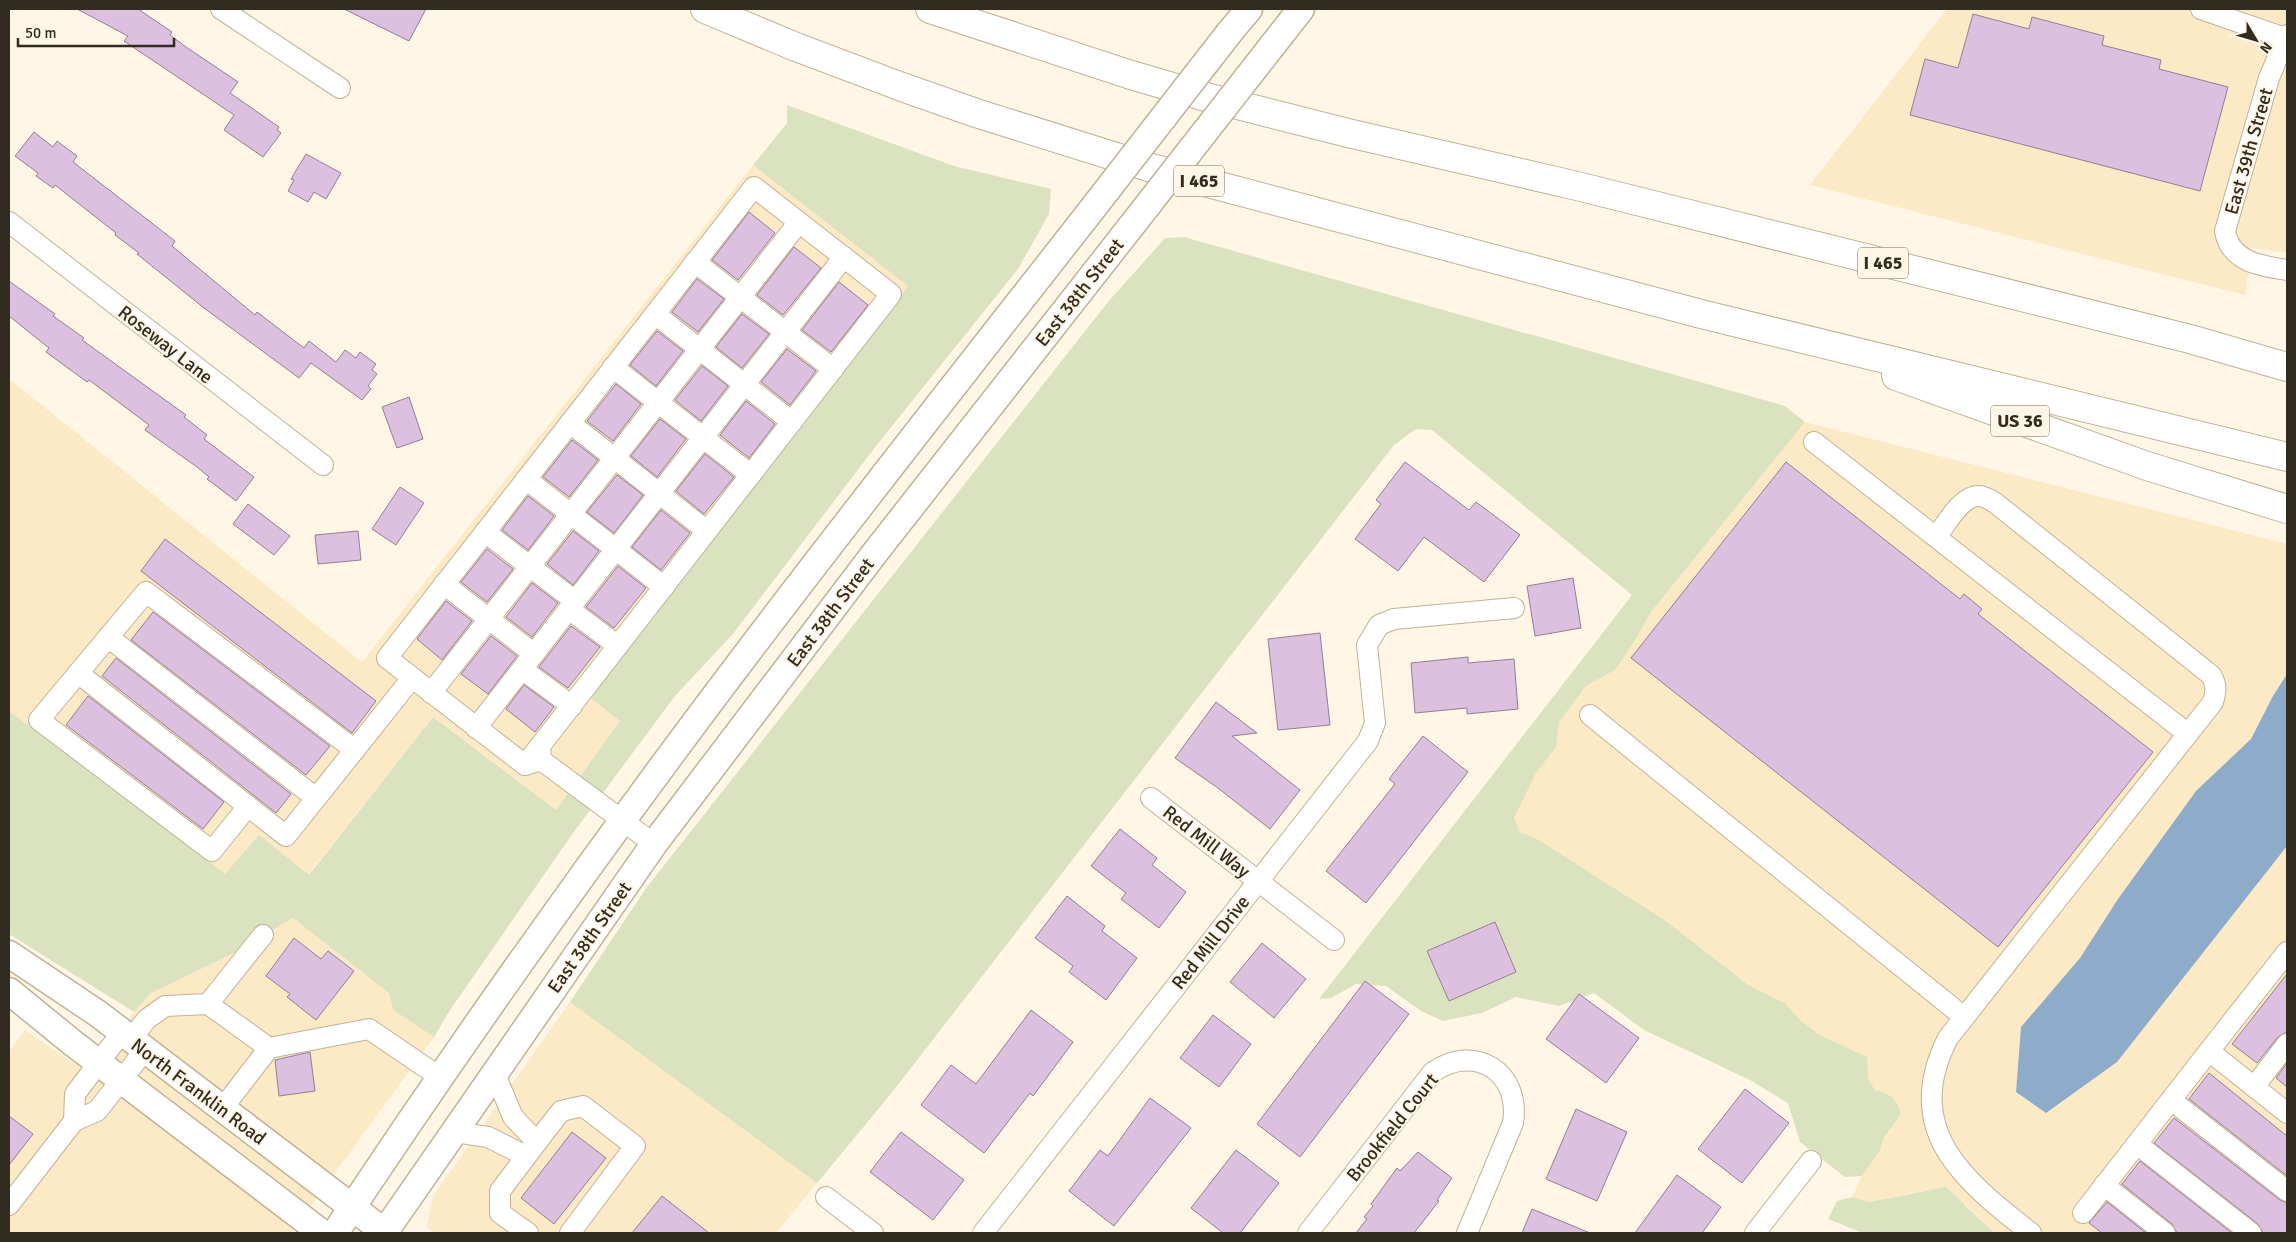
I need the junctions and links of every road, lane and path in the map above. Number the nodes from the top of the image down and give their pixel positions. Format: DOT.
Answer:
graph roads {
  1 [pos="221,9"];
  2 [pos="705,9"];
  3 [pos="930,9"];
  4 [pos="1249,9"];
  5 [pos="1301,9"];
  6 [pos="2201,9"];
  7 [pos="2286,37"];
  8 [pos="2281,61"];
  9 [pos="340,88"];
  10 [pos="9,222"];
  11 [pos="799,222"];
  12 [pos="844,258"];
  13 [pos="696,262"];
  14 [pos="2287,270"];
  15 [pos="741,297"];
  16 [pos="654,314"];
  17 [pos="1756,326"];
  18 [pos="786,332"];
  19 [pos="2190,339"];
  20 [pos="700,349"];
  21 [pos="2287,357"];
  22 [pos="2287,366"];
  23 [pos="613,367"];
  24 [pos="833,369"];
  25 [pos="744,385"];
  26 [pos="658,402"];
  27 [pos="792,422"];
  28 [pos="570,423"];
  29 [pos="703,437"];
  30 [pos="1814,442"];
  31 [pos="2287,457"];
  32 [pos="615,458"];
  33 [pos="323,465"];
  34 [pos="751,475"];
  35 [pos="526,479"];
  36 [pos="660,493"];
  37 [pos="2287,508"];
  38 [pos="571,514"];
  39 [pos="707,531"];
  40 [pos="485,532"];
  41 [pos="1936,537"];
  42 [pos="616,549"];
  43 [pos="530,566"];
  44 [pos="444,584"];
  45 [pos="664,587"];
  46 [pos="572,605"];
  47 [pos="1514,608"];
  48 [pos="488,619"];
  49 [pos="108,637"];
  50 [pos="618,646"];
  51 [pos="528,661"];
  52 [pos="78,672"];
  53 [pos="412,678"];
  54 [pos="430,692"];
  55 [pos="572,706"];
  56 [pos="1590,715"];
  57 [pos="476,728"];
  58 [pos="2188,734"];
  59 [pos="355,750"];
  60 [pos="535,757"];
  61 [pos="316,798"];
  62 [pos="1151,798"];
  63 [pos="248,806"];
  64 [pos="622,821"];
  65 [pos="654,844"];
  66 [pos="1257,880"];
  67 [pos="263,935"];
  68 [pos="1334,940"];
  69 [pos="2287,952"];
  70 [pos="9,954"];
  71 [pos="9,991"];
  72 [pos="208,1004"];
  73 [pos="1964,1017"];
  74 [pos="132,1040"];
  75 [pos="2287,1044"];
  76 [pos="269,1048"];
  77 [pos="2209,1051"];
  78 [pos="99,1063"];
  79 [pos="495,1074"];
  80 [pos="442,1078"];
  81 [pos="122,1080"];
  82 [pos="2254,1086"];
  83 [pos="2171,1100"];
  84 [pos="222,1109"];
  85 [pos="2287,1113"];
  86 [pos="74,1121"];
  87 [pos="455,1132"];
  88 [pos="2137,1144"];
  89 [pos="531,1149"];
  90 [pos="1811,1161"];
  91 [pos="2104,1185"];
  92 [pos="2287,1191"];
  93 [pos="826,1197"];
  94 [pos="9,1205"];
  95 [pos="352,1207"];
  96 [pos="2083,1213"];
  97 [pos="322,1233"];
  98 [pos="335,1233"];
  99 [pos="385,1233"];
  100 [pos="528,1233"];
  101 [pos="570,1233"];
  102 [pos="873,1233"];
  103 [pos="983,1233"];
  104 [pos="1308,1233"];
  105 [pos="1467,1233"];
  106 [pos="1755,1233"];
  107 [pos="2031,1233"];
  108 [pos="2165,1233"];
  109 [pos="2251,1233"];
  1 -- 9 [label="street"];
  2 -- 17 [label="highway, I 465"];
  3 -- 19 [label="highway, I 465"];
  4 -- 64 [label="main road, bridge"];
  5 -- 65 [label="main road, East 38th Street, bridge"];
  6 -- 7 [label="street"];
  7 -- 8 [label="street, East 39th Street"];
  8 -- 14 [label="street, East 39th Street"];
  10 -- 33 [label="street, Roseway Lane"];
  11 -- 12 [label="street"];
  11 -- 13 [label="street"];
  11 -- 15 [label="street"];
  12 -- 18 [label="street"];
  12 -- 24 [label="street"];
  13 -- 15 [label="street"];
  13 -- 16 [label="street"];
  15 -- 18 [label="street"];
  15 -- 20 [label="street"];
  16 -- 20 [label="street"];
  16 -- 23 [label="street"];
  17 -- 31 [label="highway, I 465"];
  17 -- 37 [label="highway, US 36"];
  18 -- 24 [label="street"];
  18 -- 25 [label="street"];
  19 -- 21 [label="highway"];
  19 -- 22 [label="highway, I 465"];
  20 -- 25 [label="street"];
  20 -- 26 [label="street"];
  23 -- 26 [label="street"];
  23 -- 28 [label="street"];
  24 -- 27 [label="street"];
  25 -- 27 [label="street"];
  25 -- 29 [label="street"];
  26 -- 29 [label="street"];
  26 -- 32 [label="street"];
  27 -- 34 [label="street"];
  28 -- 32 [label="street"];
  28 -- 35 [label="street"];
  29 -- 34 [label="street"];
  29 -- 36 [label="street"];
  30 -- 41 [label="street"];
  32 -- 36 [label="street"];
  32 -- 38 [label="street"];
  34 -- 39 [label="street"];
  35 -- 38 [label="street"];
  35 -- 40 [label="street"];
  36 -- 39 [label="street"];
  36 -- 42 [label="street"];
  38 -- 42 [label="street"];
  38 -- 43 [label="street"];
  39 -- 45 [label="street"];
  40 -- 43 [label="street"];
  40 -- 44 [label="street"];
  41 -- 58 [label="street"];
  41 -- 58 [label="street"];
  42 -- 45 [label="street"];
  42 -- 46 [label="street"];
  43 -- 46 [label="street"];
  43 -- 48 [label="street"];
  44 -- 48 [label="street"];
  44 -- 53 [label="street"];
  45 -- 50 [label="street"];
  46 -- 50 [label="street"];
  46 -- 51 [label="street"];
  47 -- 66 [label="street, Red Mill Drive"];
  48 -- 51 [label="street"];
  48 -- 54 [label="street"];
  49 -- 52 [label="street"];
  49 -- 59 [label="street"];
  49 -- 61 [label="street"];
  50 -- 55 [label="street"];
  51 -- 55 [label="street"];
  51 -- 57 [label="street"];
  52 -- 63 [label="street"];
  52 -- 63 [label="street"];
  53 -- 54 [label="street"];
  53 -- 59 [label="street"];
  54 -- 57 [label="street"];
  55 -- 60 [label="street"];
  56 -- 73 [label="street"];
  57 -- 60 [label="street"];
  58 -- 73 [label="street"];
  59 -- 61 [label="street"];
  60 -- 64 [label="street"];
  61 -- 63 [label="street"];
  62 -- 66 [label="street, Red Mill Way"];
  64 -- 65 [label="street"];
  64 -- 80 [label="main road"];
  65 -- 79 [label="main road, East 38th Street"];
  66 -- 68 [label="street, Red Mill Way"];
  66 -- 103 [label="street, Red Mill Drive"];
  67 -- 72 [label="street"];
  69 -- 77 [label="street"];
  70 -- 74 [label="main road, North Franklin Road"];
  71 -- 78 [label="main road, North Franklin Road"];
  72 -- 74 [label="street"];
  72 -- 76 [label="street"];
  73 -- 107 [label="street"];
  74 -- 78 [label="street"];
  74 -- 81 [label="street"];
  74 -- 84 [label="main road, North Franklin Road"];
  75 -- 82 [label="street"];
  76 -- 80 [label="street"];
  76 -- 84 [label="street"];
  77 -- 82 [label="street"];
  77 -- 83 [label="street"];
  78 -- 81 [label="main road, North Franklin Road"];
  78 -- 86 [label="street"];
  79 -- 87 [label="main road, East 38th Street"];
  79 -- 89 [label="street"];
  80 -- 95 [label="main road"];
  81 -- 86 [label="street"];
  81 -- 97 [label="main road, North Franklin Road"];
  82 -- 85 [label="street"];
  83 -- 88 [label="street"];
  83 -- 92 [label="street"];
  84 -- 95 [label="main road, North Franklin Road"];
  86 -- 94 [label="street"];
  87 -- 89 [label="street"];
  87 -- 99 [label="main road, East 38th Street"];
  88 -- 91 [label="street"];
  88 -- 109 [label="street"];
  89 -- 100 [label="street"];
  89 -- 101 [label="street"];
  90 -- 106 [label="street"];
  91 -- 96 [label="street"];
  91 -- 108 [label="street"];
  93 -- 102 [label="street"];
  95 -- 98 [label="main road"];
  95 -- 99 [label="main road, North Franklin Road"];
  104 -- 105 [label="street, Brookfield Court"];
}
